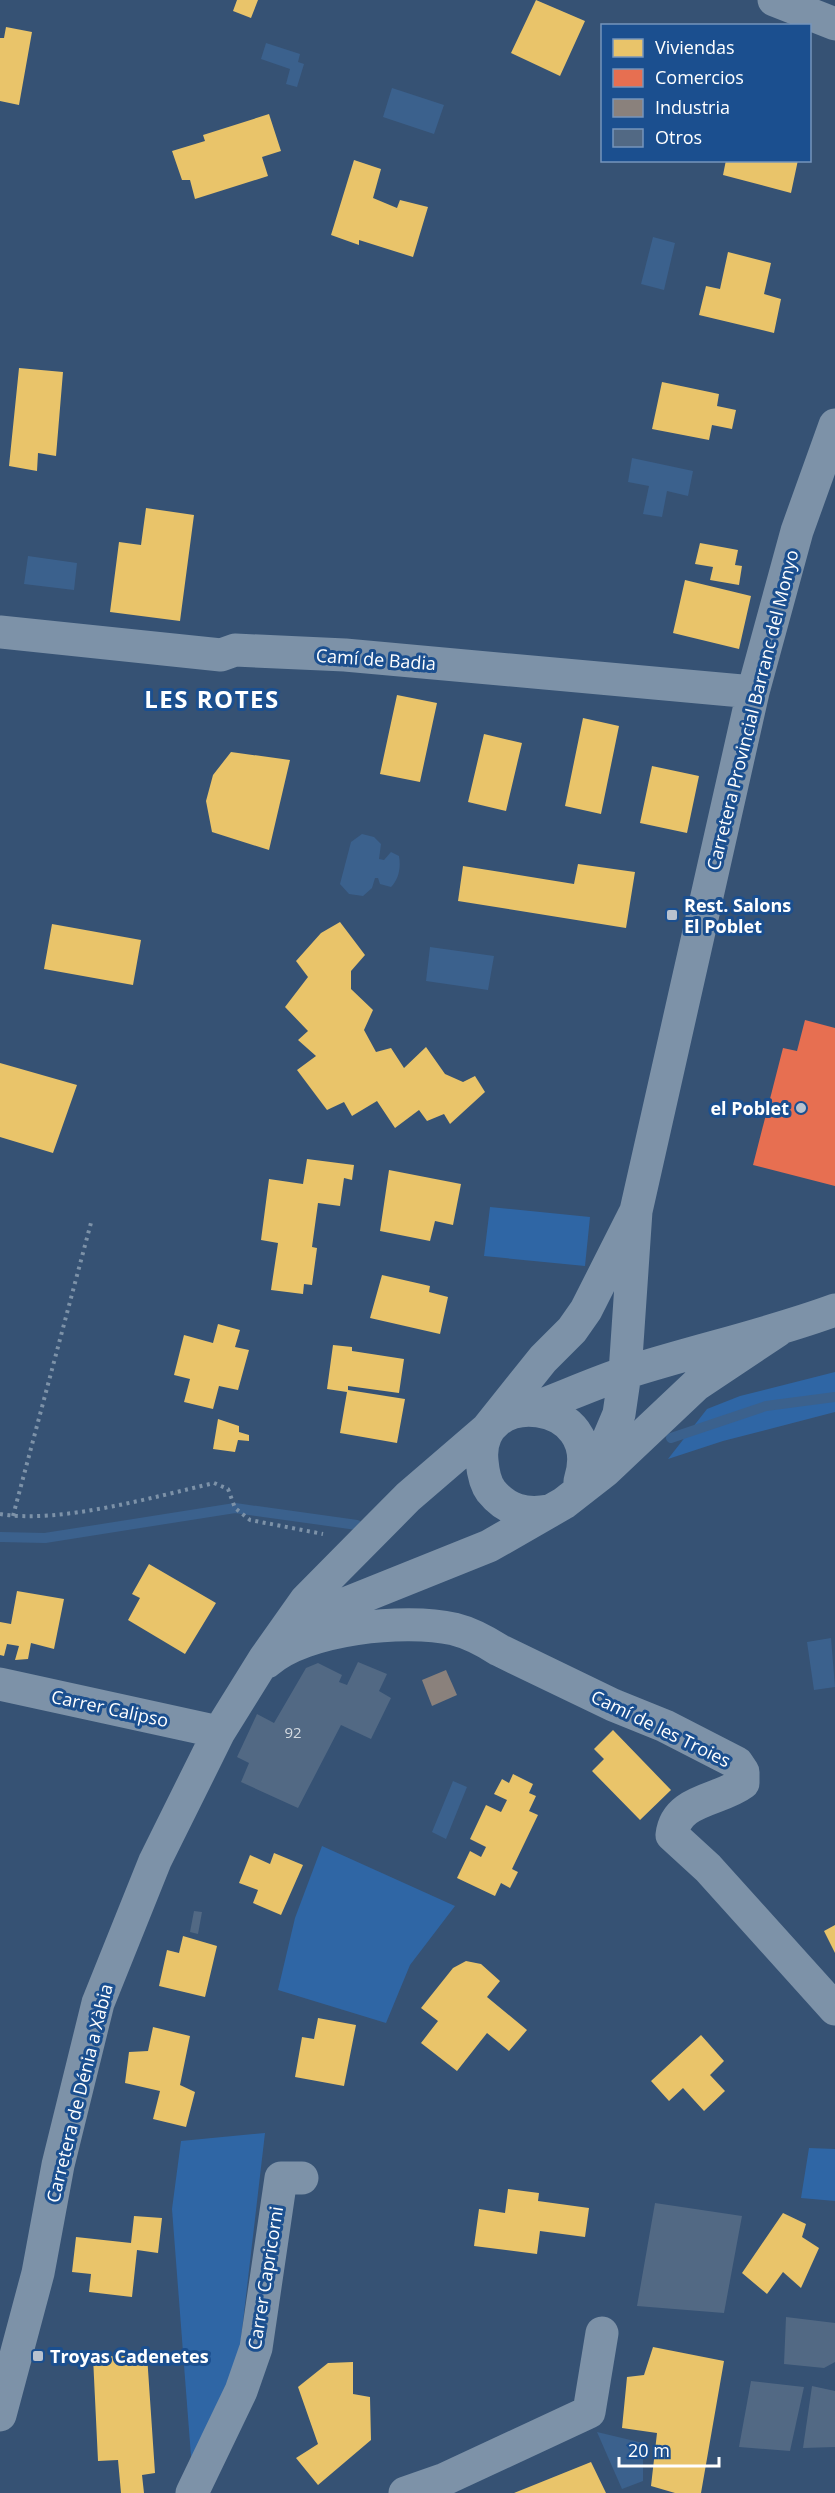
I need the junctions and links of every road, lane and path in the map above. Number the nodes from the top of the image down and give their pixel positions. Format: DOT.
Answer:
graph roads {
  1 [pos="774,0"];
  2 [pos="835,24"];
  3 [pos="835,425"];
  4 [pos="0,632"];
  5 [pos="753,692"];
  6 [pos="636,1211"];
  7 [pos="92,1219"];
  8 [pos="835,1310"];
  9 [pos="777,1331"];
  10 [pos="625,1373"];
  11 [pos="529,1410"];
  12 [pos="487,1429"];
  13 [pos="595,1468"];
  14 [pos="560,1505"];
  15 [pos="0,1514"];
  16 [pos="13,1516"];
  17 [pos="304,1531"];
  18 [pos="261,1664"];
  19 [pos="0,1684"];
  20 [pos="219,1732"];
  21 [pos="835,2009"];
  22 [pos="302,2178"];
  23 [pos="602,2333"];
  24 [pos="2,2403"];
  25 [pos="449,2486"];
  26 [pos="192,2493"];
  27 [pos="405,2493"];
  1 -- 2 [label="street"];
  3 -- 5 [label="street, Carretera Provincial Barranc del Monyo"];
  4 -- 5 [label="street, Camí de Badia"];
  5 -- 6 [label="street, Carretera Provincial Barranc del Monyo"];
  6 -- 10 [label="street, Carretera Provincial Barranc del Monyo"];
  6 -- 12 [label="street, Carretera Provincial Barranc del Monyo"];
  7 -- 16 [label="path"];
  8 -- 9 [label="street"];
  9 -- 10 [label="street"];
  9 -- 13 [label="street"];
  10 -- 11 [label="street"];
  10 -- 13 [label="street, Carretera Provincial Barranc del Monyo"];
  11 -- 12 [label="street"];
  11 -- 13 [label="street"];
  12 -- 14 [label="street"];
  12 -- 18 [label="street, Carretera de Dénia a Xàbia"];
  13 -- 14 [label="street"];
  14 -- 18 [label="street, Carretera de Dénia a Xàbia"];
  15 -- 16 [label="path"];
  16 -- 17 [label="path"];
  18 -- 20 [label="street, Carretera de Dénia a Xàbia"];
  18 -- 21 [label="street, Camí de les Troies"];
  19 -- 20 [label="street, Carrer Calipso"];
  20 -- 24 [label="street, Carretera de Dénia a Xàbia"];
  22 -- 26 [label="street, Carrer Capricorni"];
  23 -- 25 [label="street"];
  25 -- 27 [label="street"];
}
